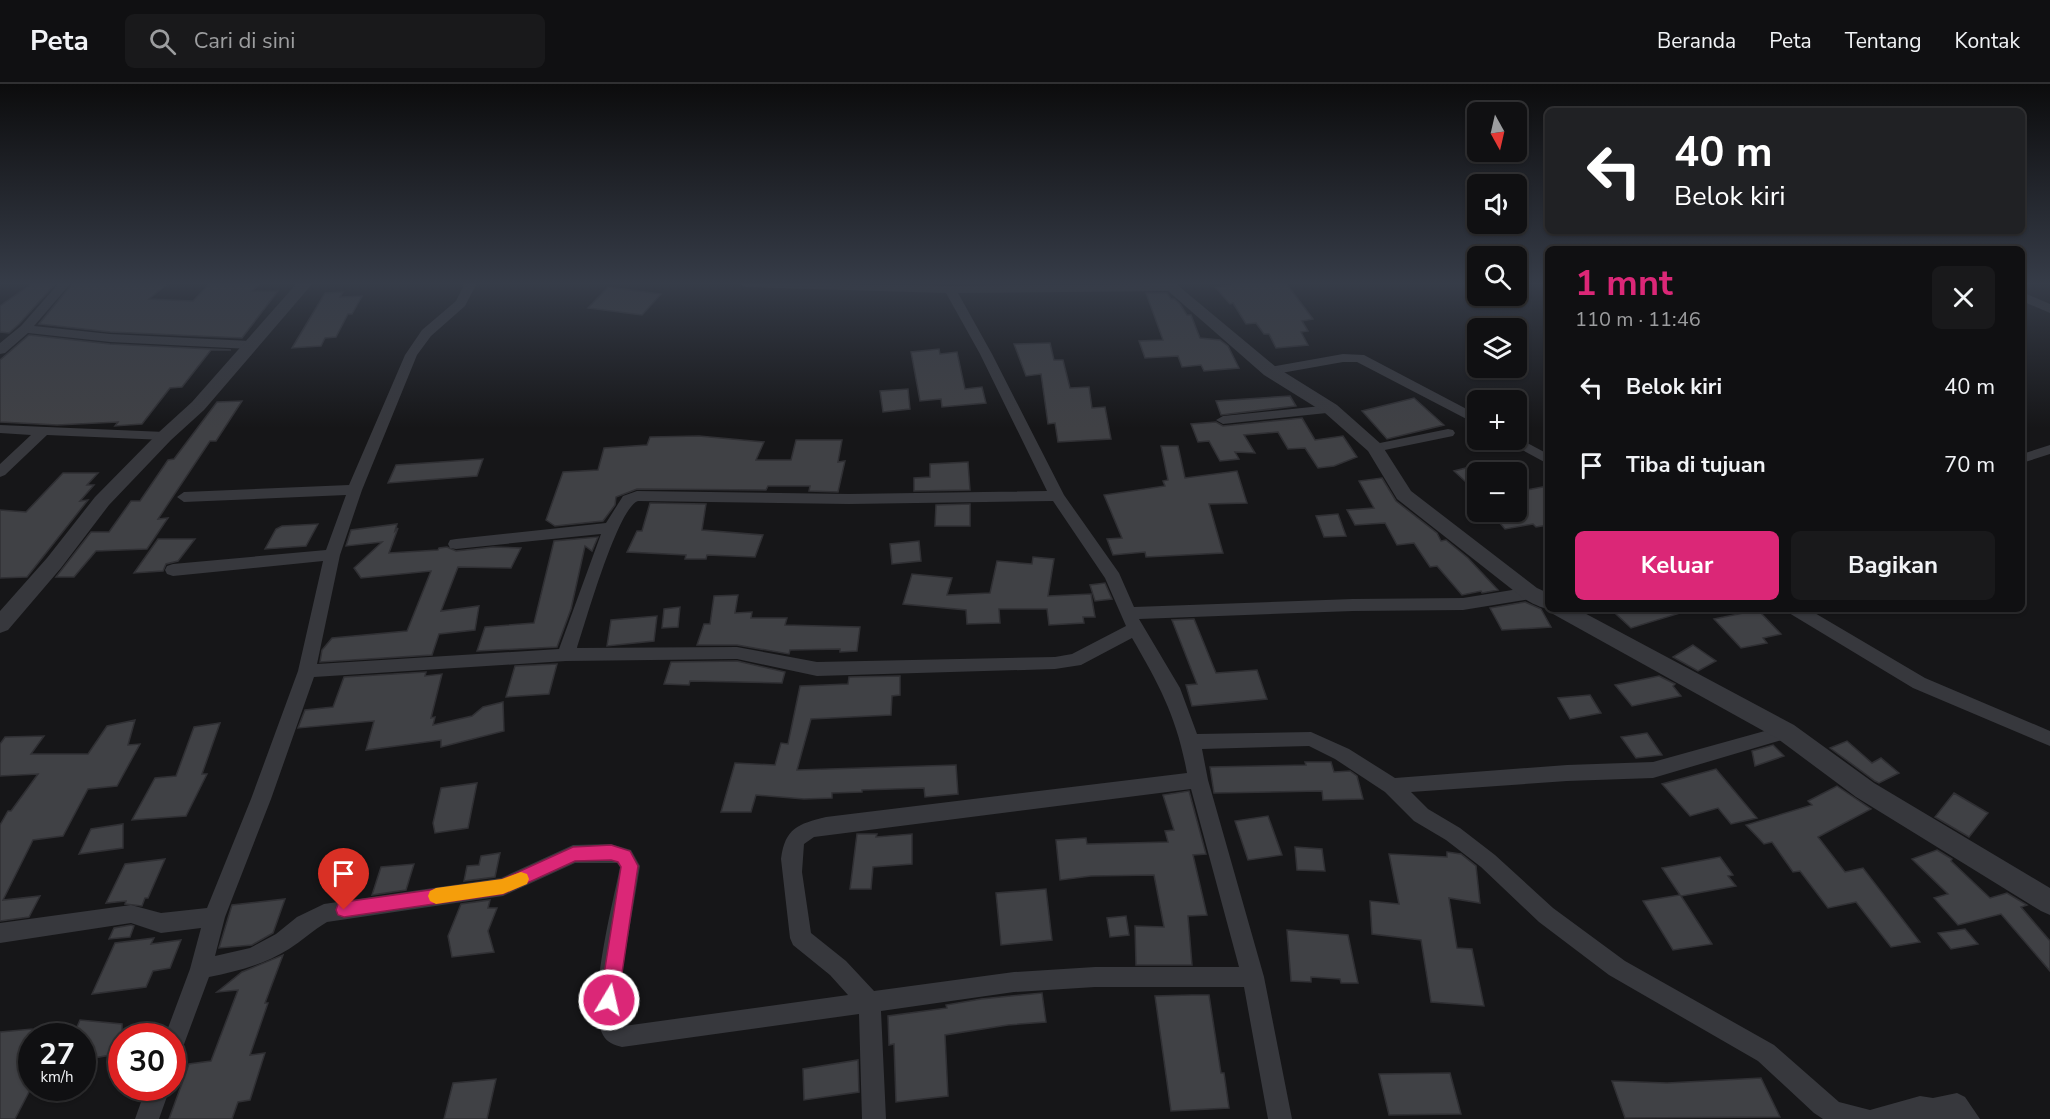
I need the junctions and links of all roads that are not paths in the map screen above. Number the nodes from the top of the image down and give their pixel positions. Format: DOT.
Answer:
graph roads {
  1 [pos="22,331"];
  2 [pos="47,331"];
  3 [pos="262,331"];
  4 [pos="428,331"];
  5 [pos="973,331"];
  6 [pos="1223,331"];
  7 [pos="250,345"];
  8 [pos="0,350"];
  9 [pos="1270,371"];
  10 [pos="1331,409"];
  11 [pos="1467,415"];
  12 [pos="1223,420"];
  13 [pos="0,429"];
  14 [pos="43,431"];
  15 [pos="1448,433"];
  16 [pos="165,436"];
  17 [pos="1375,448"];
  18 [pos="1527,449"];
  19 [pos="2050,449"];
  20 [pos="1545,458"];
  21 [pos="2025,458"];
  22 [pos="0,472"];
  23 [pos="355,490"];
  24 [pos="1057,496"];
  25 [pos="184,497"];
  26 [pos="611,528"];
  27 [pos="456,544"];
  28 [pos="333,555"];
  29 [pos="173,570"];
  30 [pos="1530,593"];
  31 [pos="1545,600"];
  32 [pos="1566,612"];
  33 [pos="1800,612"];
  34 [pos="1127,613"];
  35 [pos="0,625"];
  36 [pos="1135,629"];
  37 [pos="566,655"];
  38 [pos="307,671"];
  39 [pos="1786,732"];
  40 [pos="2050,739"];
  41 [pos="1191,742"];
  42 [pos="1198,780"];
  43 [pos="1392,786"];
  44 [pos="2050,903"];
  45 [pos="214,917"];
  46 [pos="0,933"];
  47 [pos="201,969"];
  48 [pos="1253,977"];
  49 [pos="870,1003"];
  50 [pos="181,1023"];
  51 [pos="153,1101"];
  52 [pos="147,1119"];
  53 [pos="874,1119"];
  54 [pos="1280,1119"];
  55 [pos="1864,1119"];
  56 [pos="1876,1119"];
  57 [pos="1968,1119"];
  1 -- 8 [label="street"];
  2 -- 7 [label="street"];
  3 -- 7 [label="street"];
  4 -- 23 [label="street"];
  5 -- 24 [label="street"];
  6 -- 9 [label="street"];
  7 -- 16 [label="street"];
  9 -- 10 [label="street"];
  9 -- 11 [label="street"];
  10 -- 12 [label="street"];
  10 -- 17 [label="street"];
  13 -- 14 [label="street"];
  14 -- 16 [label="street"];
  14 -- 22 [label="street"];
  15 -- 17 [label="street"];
  16 -- 35 [label="street"];
  17 -- 30 [label="street"];
  18 -- 20 [label="street"];
  19 -- 21 [label="street"];
  23 -- 25 [label="street"];
  23 -- 28 [label="street"];
  24 -- 26 [label="street"];
  24 -- 34 [label="street"];
  26 -- 27 [label="street"];
  26 -- 37 [label="street"];
  28 -- 29 [label="street"];
  28 -- 38 [label="street"];
  30 -- 31 [label="street"];
  30 -- 34 [label="street"];
  32 -- 39 [label="street"];
  33 -- 40 [label="street"];
  34 -- 36 [label="street"];
  36 -- 37 [label="street"];
  36 -- 41 [label="street"];
  37 -- 38 [label="street"];
  38 -- 45 [label="street"];
  39 -- 43 [label="street"];
  39 -- 44 [label="street"];
  41 -- 42 [label="street"];
  41 -- 43 [label="street"];
  42 -- 48 [label="street"];
  42 -- 49 [label="street"];
  43 -- 55 [label="street"];
  45 -- 46 [label="street"];
  45 -- 47 [label="street"];
  47 -- 49 [label="street"];
  47 -- 50 [label="street"];
  48 -- 49 [label="street"];
  48 -- 54 [label="street"];
  49 -- 53 [label="street"];
  51 -- 52 [label="street"];
  56 -- 57 [label="street"];
}
